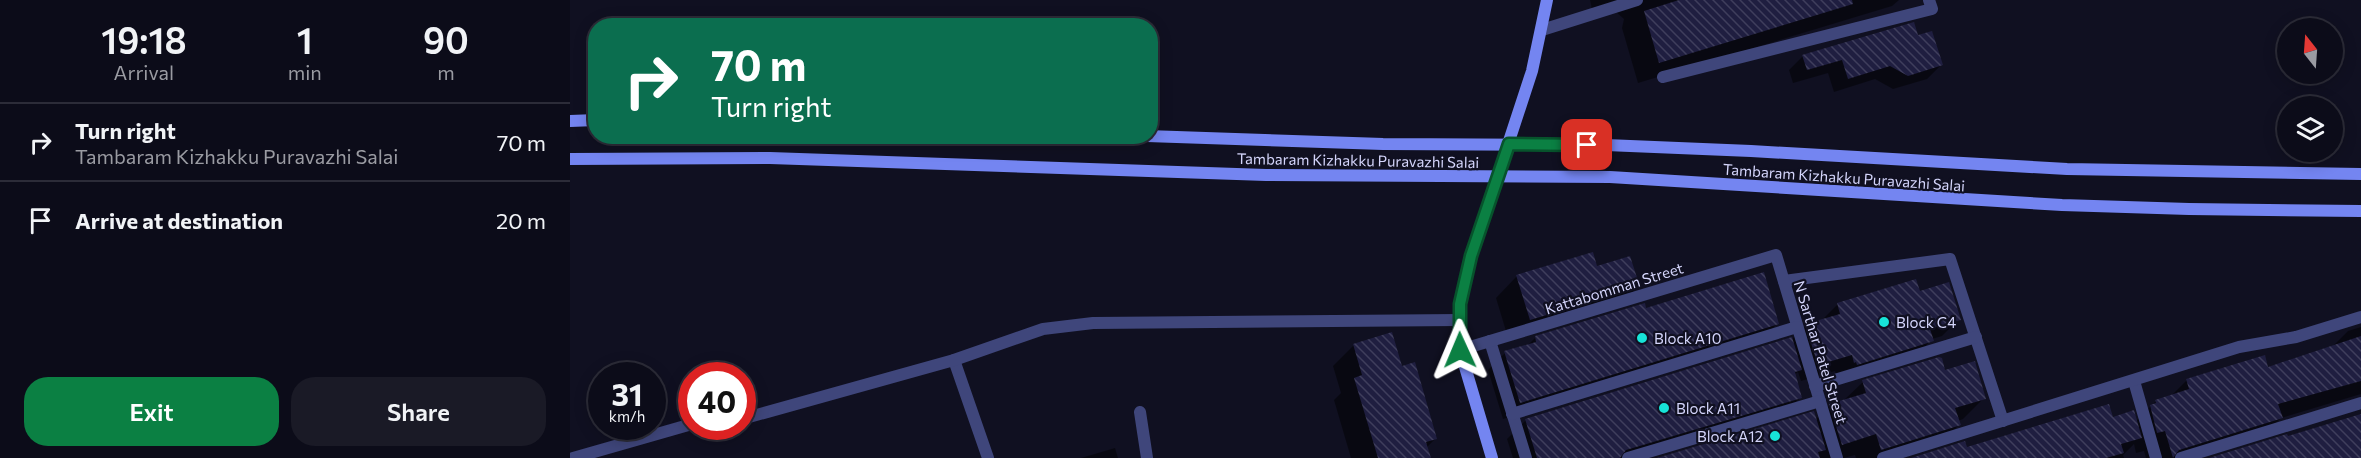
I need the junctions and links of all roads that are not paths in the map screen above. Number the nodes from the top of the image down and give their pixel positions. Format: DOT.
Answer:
graph roads {
  1 [pos="1547,0"];
  2 [pos="1637,0"];
  3 [pos="1929,0"];
  4 [pos="1607,5"];
  5 [pos="1542,30"];
  6 [pos="1664,77"];
  7 [pos="588,120"];
  8 [pos="570,121"];
  9 [pos="1158,136"];
  10 [pos="1509,144"];
  11 [pos="570,159"];
  12 [pos="2361,174"];
  13 [pos="1497,177"];
  14 [pos="2361,211"];
  15 [pos="1776,255"];
  16 [pos="1784,281"];
  17 [pos="2361,317"];
  18 [pos="1460,320"];
  19 [pos="1797,327"];
  20 [pos="1976,337"];
  21 [pos="1490,341"];
  22 [pos="1460,350"];
  23 [pos="954,360"];
  24 [pos="2134,381"];
  25 [pos="1815,386"];
  26 [pos="1820,402"];
  27 [pos="2361,404"];
  28 [pos="1140,412"];
  29 [pos="756,414"];
  30 [pos="1512,414"];
  31 [pos="2003,421"];
  32 [pos="678,428"];
  33 [pos="2154,457"];
  34 [pos="573,458"];
  35 [pos="988,458"];
  36 [pos="1147,458"];
  37 [pos="1492,458"];
  38 [pos="1526,458"];
  39 [pos="1628,458"];
  40 [pos="1837,458"];
  41 [pos="1883,458"];
  42 [pos="2181,458"];
  1 -- 5 [label="main road"];
  2 -- 4 [label="street"];
  3 -- 6 [label="street"];
  4 -- 5 [label="street"];
  5 -- 10 [label="main road"];
  7 -- 8 [label="main road"];
  9 -- 10 [label="main road, Tambaram Kizhakku Puravazhi Salai"];
  10 -- 12 [label="main road, Tambaram Kizhakku Puravazhi Salai"];
  10 -- 13 [label="main road"];
  11 -- 13 [label="main road, Tambaram Kizhakku Puravazhi Salai"];
  13 -- 14 [label="main road, Tambaram Kizhakku Puravazhi Salai"];
  13 -- 18 [label="main road"];
  15 -- 16 [label="street, N Sarthar Patel Street"];
  15 -- 21 [label="street, Kattabomman Street"];
  16 -- 19 [label="street, N Sarthar Patel Street"];
  16 -- 20 [label="street"];
  17 -- 24 [label="street"];
  18 -- 22 [label="main road"];
  18 -- 23 [label="street"];
  19 -- 25 [label="street, N Sarthar Patel Street"];
  19 -- 30 [label="street"];
  20 -- 25 [label="street"];
  20 -- 31 [label="street"];
  21 -- 22 [label="street, Kattabomman Street"];
  21 -- 30 [label="street"];
  22 -- 37 [label="main road"];
  23 -- 29 [label="street"];
  23 -- 35 [label="street"];
  24 -- 31 [label="street"];
  24 -- 33 [label="street"];
  25 -- 26 [label="street, N Sarthar Patel Street"];
  26 -- 39 [label="street"];
  26 -- 40 [label="street, N Sarthar Patel Street"];
  27 -- 42 [label="street"];
  28 -- 36 [label="street"];
  30 -- 38 [label="street"];
  31 -- 41 [label="street"];
  32 -- 34 [label="street"];
}
